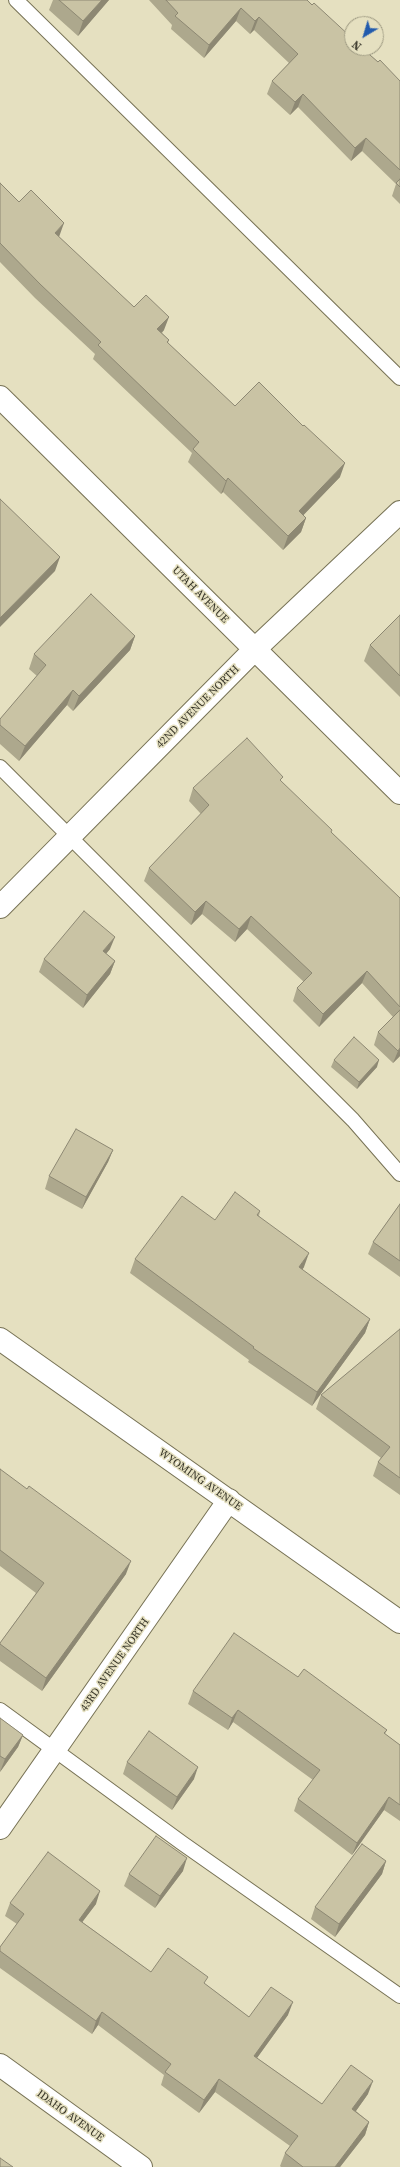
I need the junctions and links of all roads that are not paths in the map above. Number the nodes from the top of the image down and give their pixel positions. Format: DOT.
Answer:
graph roads {
  1 [pos="16,0"];
  2 [pos="400,378"];
  3 [pos="0,397"];
  4 [pos="400,512"];
  5 [pos="255,650"];
  6 [pos="0,767"];
  7 [pos="400,793"];
  8 [pos="68,837"];
  9 [pos="0,907"];
  10 [pos="400,1174"];
  11 [pos="0,1338"];
  12 [pos="229,1500"];
  13 [pos="400,1622"];
  14 [pos="0,1710"];
  15 [pos="55,1751"];
  16 [pos="0,1828"];
  17 [pos="400,1996"];
  18 [pos="0,2065"];
  19 [pos="141,2167"];
  1 -- 2 [label="lane"];
  3 -- 5 [label="street, UTAH AVENUE"];
  4 -- 5 [label="street, 42ND AVENUE NORTH"];
  5 -- 7 [label="street, UTAH AVENUE"];
  5 -- 8 [label="street, 42ND AVENUE NORTH"];
  6 -- 8 [label="lane"];
  8 -- 9 [label="street, 42ND AVENUE NORTH"];
  8 -- 10 [label="lane"];
  11 -- 12 [label="street, WYOMING AVENUE"];
  12 -- 13 [label="street, WYOMING AVENUE"];
  12 -- 15 [label="street, 43RD AVENUE NORTH"];
  14 -- 15 [label="lane"];
  15 -- 16 [label="street, 43RD AVENUE NORTH"];
  15 -- 17 [label="lane"];
  18 -- 19 [label="street, IDAHO AVENUE"];
}
